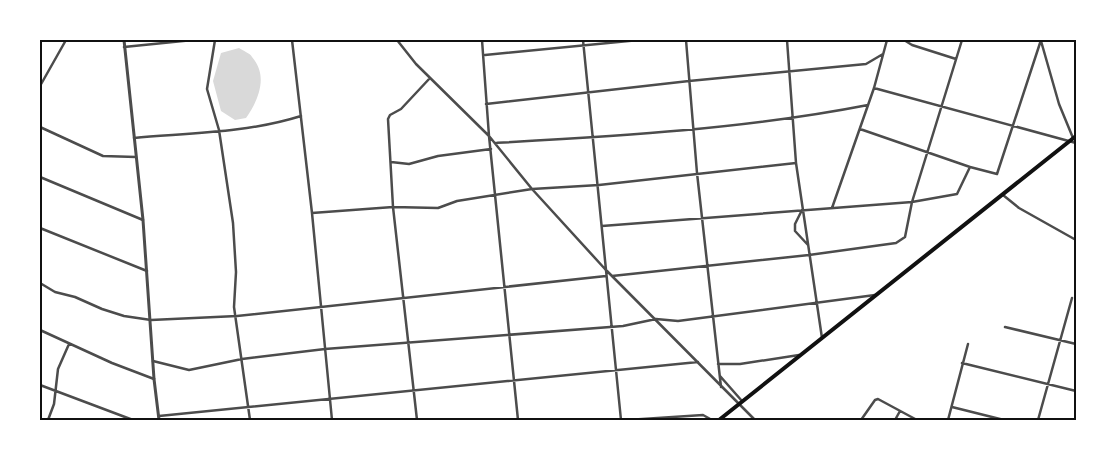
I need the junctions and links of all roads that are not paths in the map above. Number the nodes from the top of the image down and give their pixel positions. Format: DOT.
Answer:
graph roads {
  1 [pos="66,40"];
  2 [pos="124,40"];
  3 [pos="194,40"];
  4 [pos="215,40"];
  5 [pos="292,40"];
  6 [pos="397,40"];
  7 [pos="482,40"];
  8 [pos="583,40"];
  9 [pos="639,40"];
  10 [pos="686,40"];
  11 [pos="787,40"];
  12 [pos="887,40"];
  13 [pos="904,40"];
  14 [pos="962,40"];
  15 [pos="124,47"];
  16 [pos="584,47"];
  17 [pos="883,54"];
  18 [pos="484,55"];
  19 [pos="956,59"];
  20 [pos="791,71"];
  21 [pos="430,78"];
  22 [pos="689,81"];
  23 [pos="40,86"];
  24 [pos="874,88"];
  25 [pos="587,93"];
  26 [pos="486,104"];
  27 [pos="868,105"];
  28 [pos="943,108"];
  29 [pos="301,116"];
  30 [pos="794,118"];
  31 [pos="40,127"];
  32 [pos="1014,127"];
  33 [pos="693,129"];
  34 [pos="219,130"];
  35 [pos="860,130"];
  36 [pos="489,136"];
  37 [pos="594,137"];
  38 [pos="134,138"];
  39 [pos="1074,140"];
  40 [pos="495,143"];
  41 [pos="491,149"];
  42 [pos="929,152"];
  43 [pos="136,157"];
  44 [pos="391,162"];
  45 [pos="796,163"];
  46 [pos="970,167"];
  47 [pos="697,173"];
  48 [pos="40,176"];
  49 [pos="599,184"];
  50 [pos="532,189"];
  51 [pos="496,195"];
  52 [pos="1003,195"];
  53 [pos="912,202"];
  54 [pos="394,207"];
  55 [pos="803,208"];
  56 [pos="832,208"];
  57 [pos="312,213"];
  58 [pos="703,218"];
  59 [pos="143,220"];
  60 [pos="602,226"];
  61 [pos="40,228"];
  62 [pos="1076,240"];
  63 [pos="808,245"];
  64 [pos="809,255"];
  65 [pos="708,265"];
  66 [pos="605,269"];
  67 [pos="147,271"];
  68 [pos="606,276"];
  69 [pos="612,276"];
  70 [pos="40,282"];
  71 [pos="504,287"];
  72 [pos="880,294"];
  73 [pos="404,297"];
  74 [pos="1072,298"];
  75 [pos="816,302"];
  76 [pos="319,305"];
  77 [pos="237,316"];
  78 [pos="713,316"];
  79 [pos="151,320"];
  80 [pos="656,320"];
  81 [pos="612,326"];
  82 [pos="1005,327"];
  83 [pos="40,330"];
  84 [pos="509,334"];
  85 [pos="822,338"];
  86 [pos="1060,340"];
  87 [pos="409,343"];
  88 [pos="69,344"];
  89 [pos="968,344"];
  90 [pos="1076,344"];
  91 [pos="325,349"];
  92 [pos="800,355"];
  93 [pos="242,359"];
  94 [pos="153,361"];
  95 [pos="698,362"];
  96 [pos="962,363"];
  97 [pos="718,364"];
  98 [pos="616,371"];
  99 [pos="719,375"];
  100 [pos="154,379"];
  101 [pos="514,382"];
  102 [pos="1048,384"];
  103 [pos="40,385"];
  104 [pos="721,386"];
  105 [pos="1076,391"];
  106 [pos="56,392"];
  107 [pos="414,392"];
  108 [pos="330,398"];
  109 [pos="742,401"];
  110 [pos="738,404"];
  111 [pos="249,406"];
  112 [pos="952,407"];
  113 [pos="900,411"];
  114 [pos="159,418"];
  115 [pos="48,420"];
  116 [pos="133,420"];
  117 [pos="250,420"];
  118 [pos="332,420"];
  119 [pos="418,420"];
  120 [pos="518,420"];
  121 [pos="621,420"];
  122 [pos="626,420"];
  123 [pos="712,420"];
  124 [pos="719,420"];
  125 [pos="755,420"];
  126 [pos="861,420"];
  127 [pos="895,420"];
  128 [pos="917,420"];
  129 [pos="948,420"];
  130 [pos="1004,420"];
  131 [pos="1038,420"];
  1 -- 23 [label="street"];
  2 -- 15 [label="street"];
  3 -- 15 [label="street"];
  4 -- 34 [label="street"];
  5 -- 29 [label="street"];
  6 -- 21 [label="street"];
  7 -- 18 [label="street"];
  8 -- 16 [label="street"];
  9 -- 16 [label="street"];
  10 -- 22 [label="street"];
  11 -- 20 [label="street"];
  12 -- 17 [label="street"];
  13 -- 19 [label="street"];
  14 -- 19 [label="street"];
  15 -- 38 [label="street"];
  16 -- 18 [label="street"];
  16 -- 25 [label="street"];
  17 -- 20 [label="street"];
  17 -- 24 [label="street"];
  18 -- 26 [label="street"];
  19 -- 28 [label="street"];
  20 -- 22 [label="street"];
  20 -- 30 [label="street"];
  21 -- 36 [label="street"];
  21 -- 44 [label="street"];
  22 -- 25 [label="street"];
  22 -- 33 [label="street"];
  24 -- 27 [label="street"];
  24 -- 28 [label="street"];
  25 -- 26 [label="street"];
  25 -- 37 [label="street"];
  26 -- 36 [label="street"];
  27 -- 30 [label="street"];
  27 -- 35 [label="street"];
  28 -- 32 [label="street"];
  28 -- 42 [label="street"];
  29 -- 34 [label="street"];
  29 -- 57 [label="street"];
  30 -- 33 [label="street"];
  30 -- 45 [label="street"];
  31 -- 43 [label="street"];
  32 -- 39 [label="street"];
  32 -- 39 [label="street"];
  32 -- 46 [label="street"];
  33 -- 37 [label="street"];
  33 -- 47 [label="street"];
  34 -- 38 [label="street"];
  34 -- 77 [label="street"];
  35 -- 42 [label="street"];
  35 -- 56 [label="street"];
  36 -- 40 [label="street"];
  36 -- 41 [label="street"];
  37 -- 40 [label="street"];
  37 -- 49 [label="street"];
  38 -- 43 [label="street"];
  39 -- 52 [label="highway"];
  40 -- 50 [label="street"];
  41 -- 44 [label="street"];
  41 -- 51 [label="street"];
  42 -- 46 [label="street"];
  42 -- 53 [label="street"];
  43 -- 59 [label="street"];
  44 -- 54 [label="street"];
  45 -- 47 [label="street"];
  45 -- 55 [label="street"];
  46 -- 53 [label="street"];
  47 -- 49 [label="street"];
  47 -- 58 [label="street"];
  48 -- 59 [label="street"];
  49 -- 50 [label="street"];
  49 -- 60 [label="street"];
  50 -- 51 [label="street"];
  50 -- 66 [label="street"];
  51 -- 54 [label="street"];
  51 -- 71 [label="street"];
  52 -- 62 [label="street"];
  52 -- 72 [label="highway"];
  53 -- 56 [label="street"];
  53 -- 64 [label="street"];
  54 -- 57 [label="street"];
  54 -- 73 [label="street"];
  55 -- 56 [label="street"];
  55 -- 58 [label="street"];
  55 -- 63 [label="street"];
  55 -- 63 [label="street"];
  57 -- 76 [label="street"];
  58 -- 60 [label="street"];
  58 -- 65 [label="street"];
  59 -- 67 [label="street"];
  60 -- 66 [label="street"];
  61 -- 67 [label="street"];
  63 -- 64 [label="street"];
  64 -- 65 [label="street"];
  64 -- 75 [label="street"];
  65 -- 69 [label="street"];
  65 -- 78 [label="street"];
  66 -- 68 [label="street"];
  66 -- 69 [label="street"];
  67 -- 79 [label="street"];
  68 -- 71 [label="street"];
  68 -- 81 [label="street"];
  69 -- 80 [label="street"];
  70 -- 79 [label="street"];
  71 -- 73 [label="street"];
  71 -- 84 [label="street"];
  72 -- 75 [label="street"];
  72 -- 85 [label="highway"];
  73 -- 76 [label="street"];
  73 -- 87 [label="street"];
  74 -- 86 [label="street"];
  75 -- 78 [label="street"];
  75 -- 85 [label="street"];
  76 -- 77 [label="street"];
  76 -- 91 [label="street"];
  77 -- 79 [label="street"];
  77 -- 93 [label="street"];
  78 -- 80 [label="street"];
  78 -- 97 [label="street"];
  79 -- 94 [label="street"];
  80 -- 81 [label="street"];
  80 -- 95 [label="street"];
  81 -- 84 [label="street"];
  81 -- 98 [label="street"];
  82 -- 86 [label="street"];
  83 -- 88 [label="street"];
  84 -- 87 [label="street"];
  84 -- 101 [label="street"];
  85 -- 92 [label="highway"];
  86 -- 90 [label="street"];
  86 -- 102 [label="street"];
  87 -- 91 [label="street"];
  87 -- 107 [label="street"];
  88 -- 100 [label="street"];
  88 -- 106 [label="street"];
  89 -- 96 [label="street"];
  91 -- 93 [label="street"];
  91 -- 108 [label="street"];
  92 -- 97 [label="street"];
  92 -- 109 [label="highway"];
  93 -- 94 [label="street"];
  93 -- 111 [label="street"];
  94 -- 100 [label="street"];
  95 -- 98 [label="street"];
  95 -- 104 [label="street"];
  96 -- 102 [label="street"];
  96 -- 112 [label="street"];
  97 -- 99 [label="street"];
  98 -- 101 [label="street"];
  98 -- 121 [label="street"];
  99 -- 104 [label="street"];
  99 -- 109 [label="street"];
  100 -- 114 [label="street"];
  101 -- 107 [label="street"];
  101 -- 120 [label="street"];
  102 -- 105 [label="street"];
  102 -- 131 [label="street"];
  103 -- 106 [label="street"];
  104 -- 110 [label="street"];
  106 -- 115 [label="street"];
  106 -- 116 [label="street"];
  107 -- 108 [label="street"];
  107 -- 119 [label="street"];
  108 -- 111 [label="street"];
  108 -- 118 [label="street"];
  109 -- 110 [label="highway"];
  110 -- 124 [label="highway"];
  110 -- 125 [label="street"];
  111 -- 114 [label="street"];
  111 -- 117 [label="street"];
  112 -- 129 [label="street"];
  112 -- 130 [label="street"];
  113 -- 126 [label="street"];
  113 -- 127 [label="street"];
  113 -- 128 [label="street"];
  122 -- 123 [label="street"];
}
